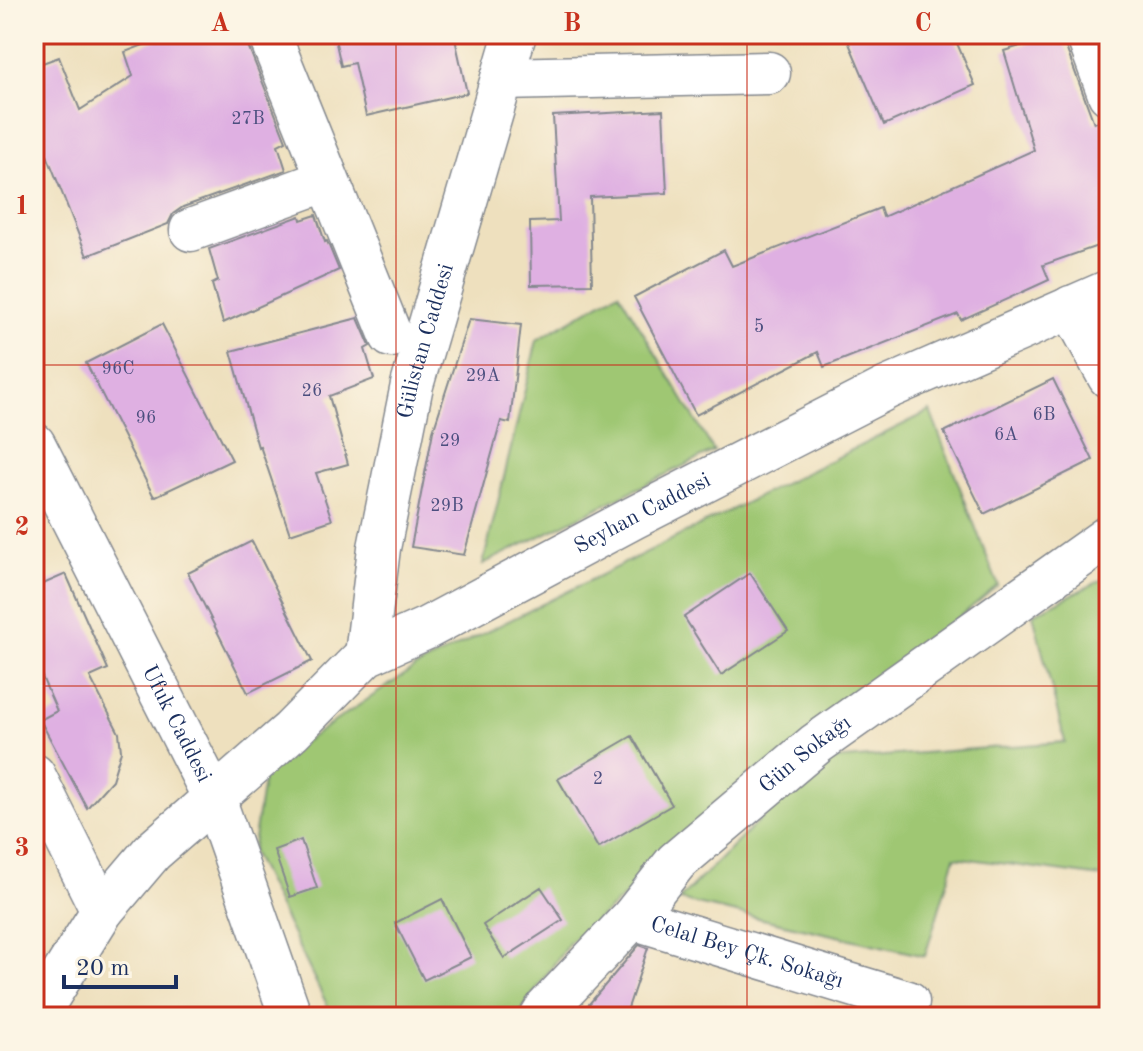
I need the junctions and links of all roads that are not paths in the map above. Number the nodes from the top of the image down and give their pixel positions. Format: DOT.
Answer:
graph roads {
  1 [pos="269,34"];
  2 [pos="515,34"];
  3 [pos="1087,34"];
  4 [pos="769,73"];
  5 [pos="502,79"];
  6 [pos="1109,94"];
  7 [pos="327,180"];
  8 [pos="191,230"];
  9 [pos="1109,291"];
  10 [pos="1071,307"];
  11 [pos="391,336"];
  12 [pos="1109,377"];
  13 [pos="34,444"];
  14 [pos="1109,536"];
  15 [pos="366,655"];
  16 [pos="34,775"];
  17 [pos="214,798"];
  18 [pos="102,911"];
  19 [pos="632,918"];
  20 [pos="908,1002"];
  21 [pos="36,1017"];
  22 [pos="291,1017"];
  23 [pos="541,1017"];
  1 -- 7 [label="street"];
  2 -- 5 [label="street, Gülistan Caddesi"];
  3 -- 6 [label="street"];
  4 -- 5 [label="street"];
  5 -- 15 [label="street, Gülistan Caddesi"];
  7 -- 8 [label="street"];
  7 -- 11 [label="street"];
  9 -- 10 [label="street, Seyhan Caddesi"];
  10 -- 12 [label="street"];
  10 -- 15 [label="street, Seyhan Caddesi"];
  13 -- 17 [label="street, Ufuk Caddesi"];
  14 -- 19 [label="street, Gün Sokağı"];
  15 -- 17 [label="street, Seyhan Caddesi"];
  16 -- 18 [label="street"];
  17 -- 18 [label="street, Seyhan Caddesi"];
  17 -- 22 [label="street, Ufuk Caddesi"];
  18 -- 21 [label="street, Seyhan Caddesi"];
  19 -- 20 [label="street, Celal Bey Çk. Sokağı"];
  19 -- 23 [label="street, Gün Sokağı"];
}
